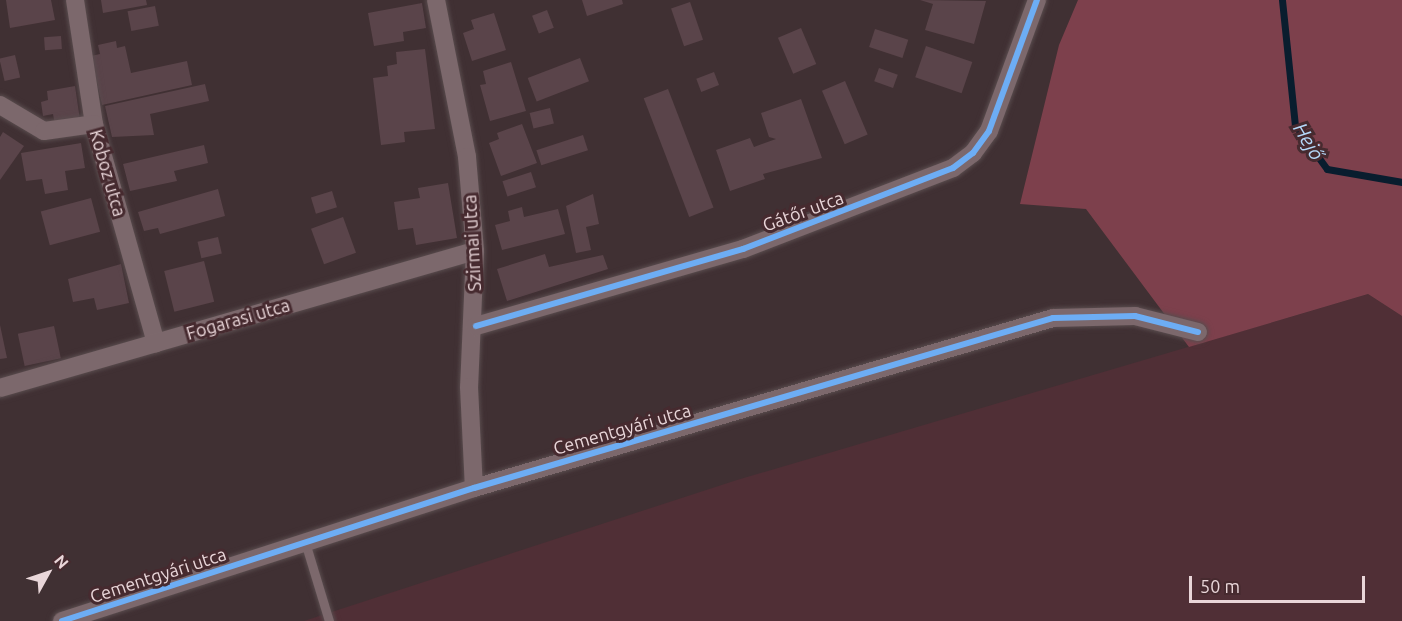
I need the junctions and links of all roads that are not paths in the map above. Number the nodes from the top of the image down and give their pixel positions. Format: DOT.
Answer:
graph roads {
  1 [pos="75,0"];
  2 [pos="436,0"];
  3 [pos="1037,0"];
  4 [pos="0,105"];
  5 [pos="94,124"];
  6 [pos="475,251"];
  7 [pos="476,326"];
  8 [pos="1198,332"];
  9 [pos="156,343"];
  10 [pos="0,388"];
  11 [pos="474,489"];
  12 [pos="305,542"];
  13 [pos="62,621"];
  14 [pos="329,621"];
  1 -- 5 [label="street, Koboz utca"];
  2 -- 6 [label="street, Szirmai utca"];
  3 -- 7 [label="street, Gátőr utca"];
  4 -- 5 [label="street"];
  5 -- 9 [label="street, Koboz utca"];
  6 -- 7 [label="street, Szirmai utca"];
  6 -- 9 [label="street, Fogarasi utca"];
  7 -- 11 [label="street, Szirmai utca"];
  8 -- 11 [label="street, Cementgyári utca"];
  9 -- 10 [label="street, Fogarasi utca"];
  11 -- 12 [label="street, Cementgyári utca"];
  12 -- 13 [label="street, Cementgyári utca"];
  12 -- 14 [label="lane"];
}
